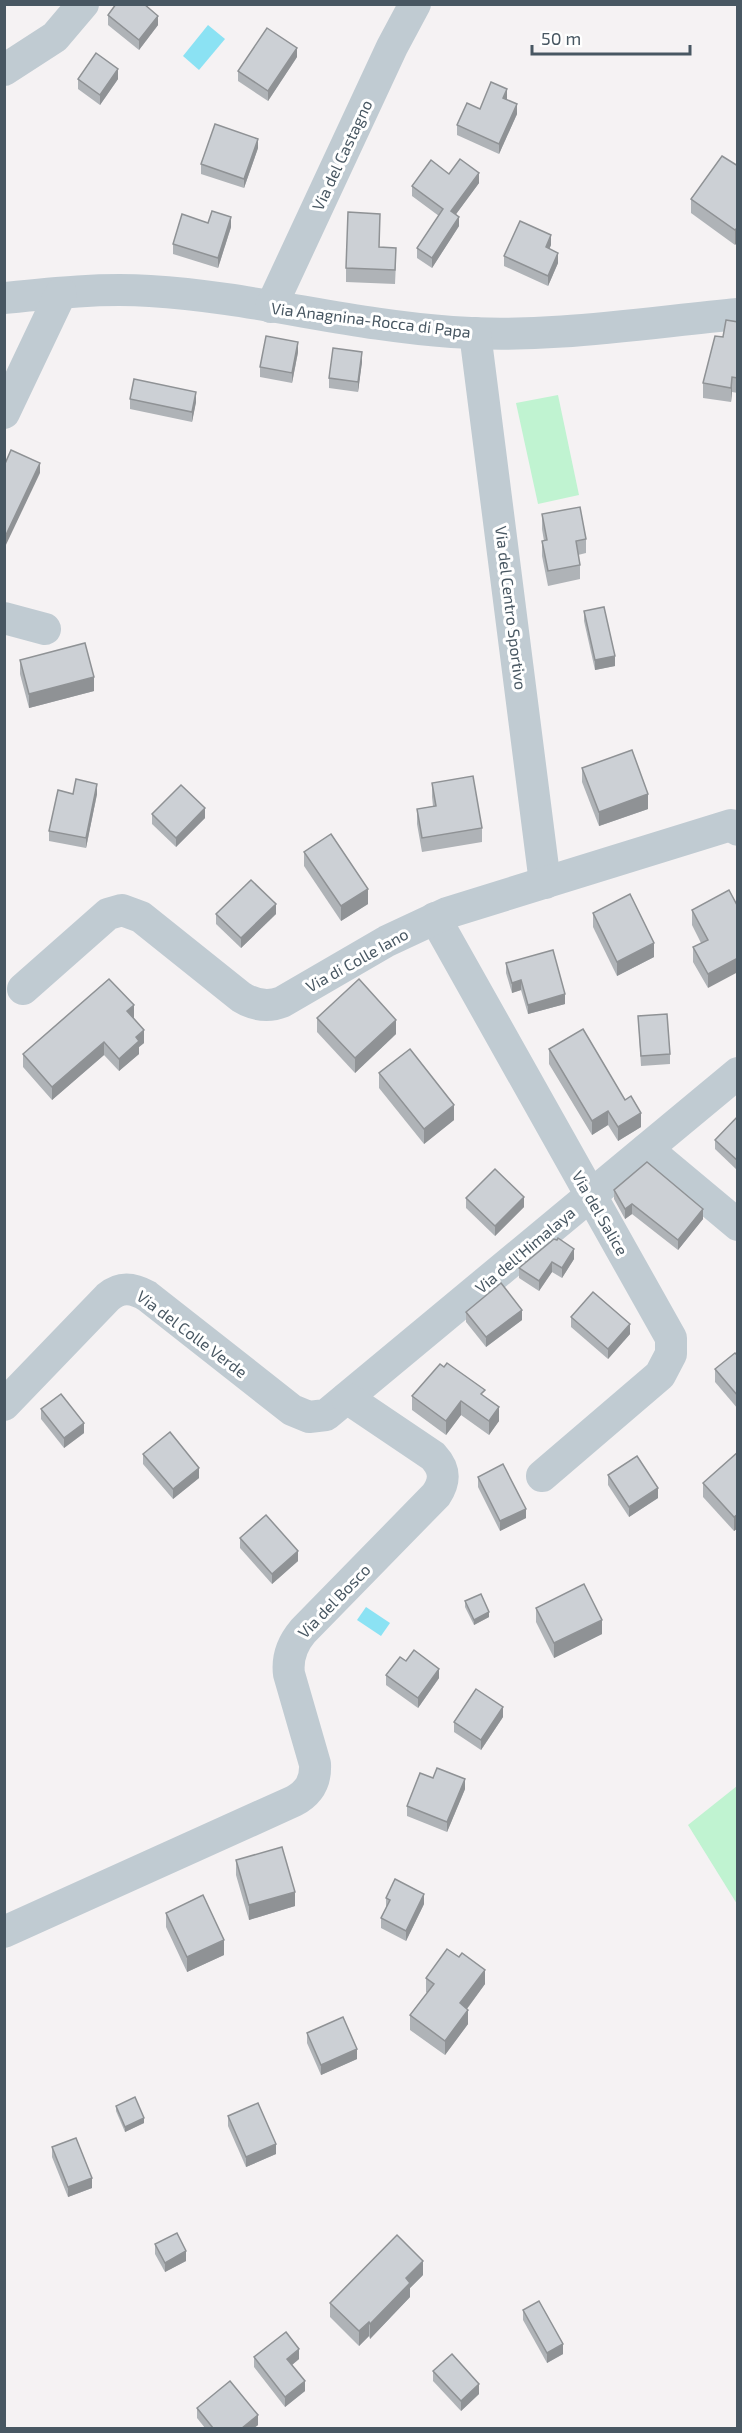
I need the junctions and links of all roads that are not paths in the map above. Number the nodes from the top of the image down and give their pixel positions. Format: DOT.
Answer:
graph roads {
  1 [pos="83,4"];
  2 [pos="415,4"];
  3 [pos="4,70"];
  4 [pos="61,293"];
  5 [pos="4,298"];
  6 [pos="271,307"];
  7 [pos="738,314"];
  8 [pos="475,333"];
  9 [pos="4,413"];
  10 [pos="4,618"];
  11 [pos="45,629"];
  12 [pos="735,824"];
  13 [pos="545,883"];
  14 [pos="435,918"];
  15 [pos="23,989"];
  16 [pos="738,1073"];
  17 [pos="647,1149"];
  18 [pos="590,1196"];
  19 [pos="738,1225"];
  20 [pos="347,1398"];
  21 [pos="4,1405"];
  22 [pos="309,1417"];
  23 [pos="542,1476"];
  24 [pos="4,1932"];
  1 -- 3 [label="street"];
  2 -- 6 [label="street, Via del Castagno"];
  4 -- 5 [label="street, Via Anagnina-Rocca di Papa"];
  4 -- 6 [label="street, Via Anagnina-Rocca di Papa"];
  4 -- 9 [label="street"];
  6 -- 8 [label="street, Via Anagnina-Rocca di Papa"];
  7 -- 8 [label="street, Via Anagnina-Rocca di Papa"];
  8 -- 13 [label="street, Via del Centro Sportivo"];
  10 -- 11 [label="street"];
  12 -- 13 [label="street, Via di Colle Iano"];
  13 -- 14 [label="street, Via di Colle Iano"];
  14 -- 15 [label="street, Via di Colle Iano"];
  14 -- 18 [label="street, Via del Salice"];
  16 -- 17 [label="street, Via dell'Himalaya"];
  17 -- 18 [label="street, Via dell'Himalaya"];
  17 -- 19 [label="street"];
  18 -- 20 [label="street, Via dell'Himalaya"];
  18 -- 23 [label="street, Via del Salice"];
  20 -- 22 [label="street, Via dell'Himalaya"];
  20 -- 24 [label="street, Via del Bosco"];
  21 -- 22 [label="street, Via del Colle Verde"];
}
